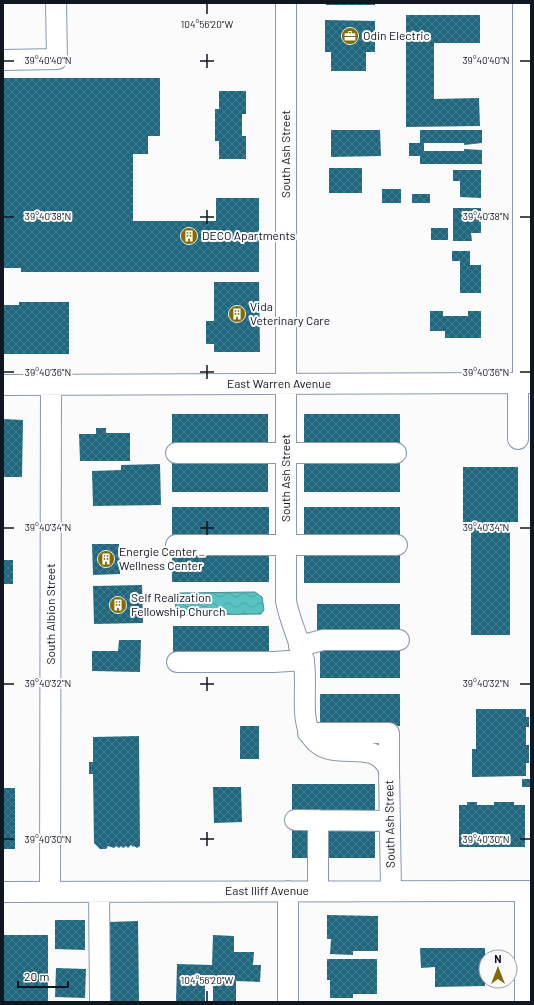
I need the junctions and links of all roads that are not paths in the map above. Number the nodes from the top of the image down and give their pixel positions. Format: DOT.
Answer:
graph roads {
  1 [pos="56,3"];
  2 [pos="286,3"];
  3 [pos="523,3"];
  4 [pos="3,60"];
  5 [pos="524,383"];
  6 [pos="286,384"];
  7 [pos="3,385"];
  8 [pos="51,385"];
  9 [pos="518,439"];
  10 [pos="176,453"];
  11 [pos="286,453"];
  12 [pos="396,453"];
  13 [pos="176,544"];
  14 [pos="286,544"];
  15 [pos="397,544"];
  16 [pos="399,640"];
  17 [pos="302,653"];
  18 [pos="177,662"];
  19 [pos="295,820"];
  20 [pos="318,820"];
  21 [pos="390,821"];
  22 [pos="288,891"];
  23 [pos="318,891"];
  24 [pos="391,891"];
  25 [pos="528,891"];
  26 [pos="3,892"];
  27 [pos="50,892"];
  28 [pos="99,892"];
  29 [pos="100,1002"];
  30 [pos="288,1002"];
  31 [pos="525,1002"];
  1 -- 4 [label="street"];
  2 -- 6 [label="street, South Ash Street"];
  3 -- 5 [label="street"];
  5 -- 6 [label="street, East Warren Avenue"];
  5 -- 9 [label="street"];
  6 -- 8 [label="street, East Warren Avenue"];
  6 -- 11 [label="street, South Ash Street"];
  7 -- 8 [label="street, East Warren Avenue"];
  8 -- 27 [label="street, South Albion Street"];
  10 -- 11 [label="street"];
  11 -- 12 [label="street"];
  11 -- 14 [label="street, South Ash Street"];
  13 -- 14 [label="street"];
  14 -- 15 [label="street"];
  14 -- 17 [label="street, South Ash Street"];
  16 -- 17 [label="street"];
  17 -- 18 [label="street"];
  17 -- 21 [label="street, South Ash Street"];
  19 -- 20 [label="street"];
  20 -- 21 [label="street"];
  20 -- 23 [label="street"];
  21 -- 24 [label="street, South Ash Street"];
  22 -- 23 [label="street, East Iliff Avenue"];
  22 -- 28 [label="street, East Iliff Avenue"];
  22 -- 30 [label="street"];
  23 -- 24 [label="street, East Iliff Avenue"];
  24 -- 25 [label="street, East Iliff Avenue"];
  25 -- 31 [label="street"];
  26 -- 27 [label="street, East Iliff Avenue"];
  27 -- 28 [label="street, East Iliff Avenue"];
  28 -- 29 [label="street"];
}
